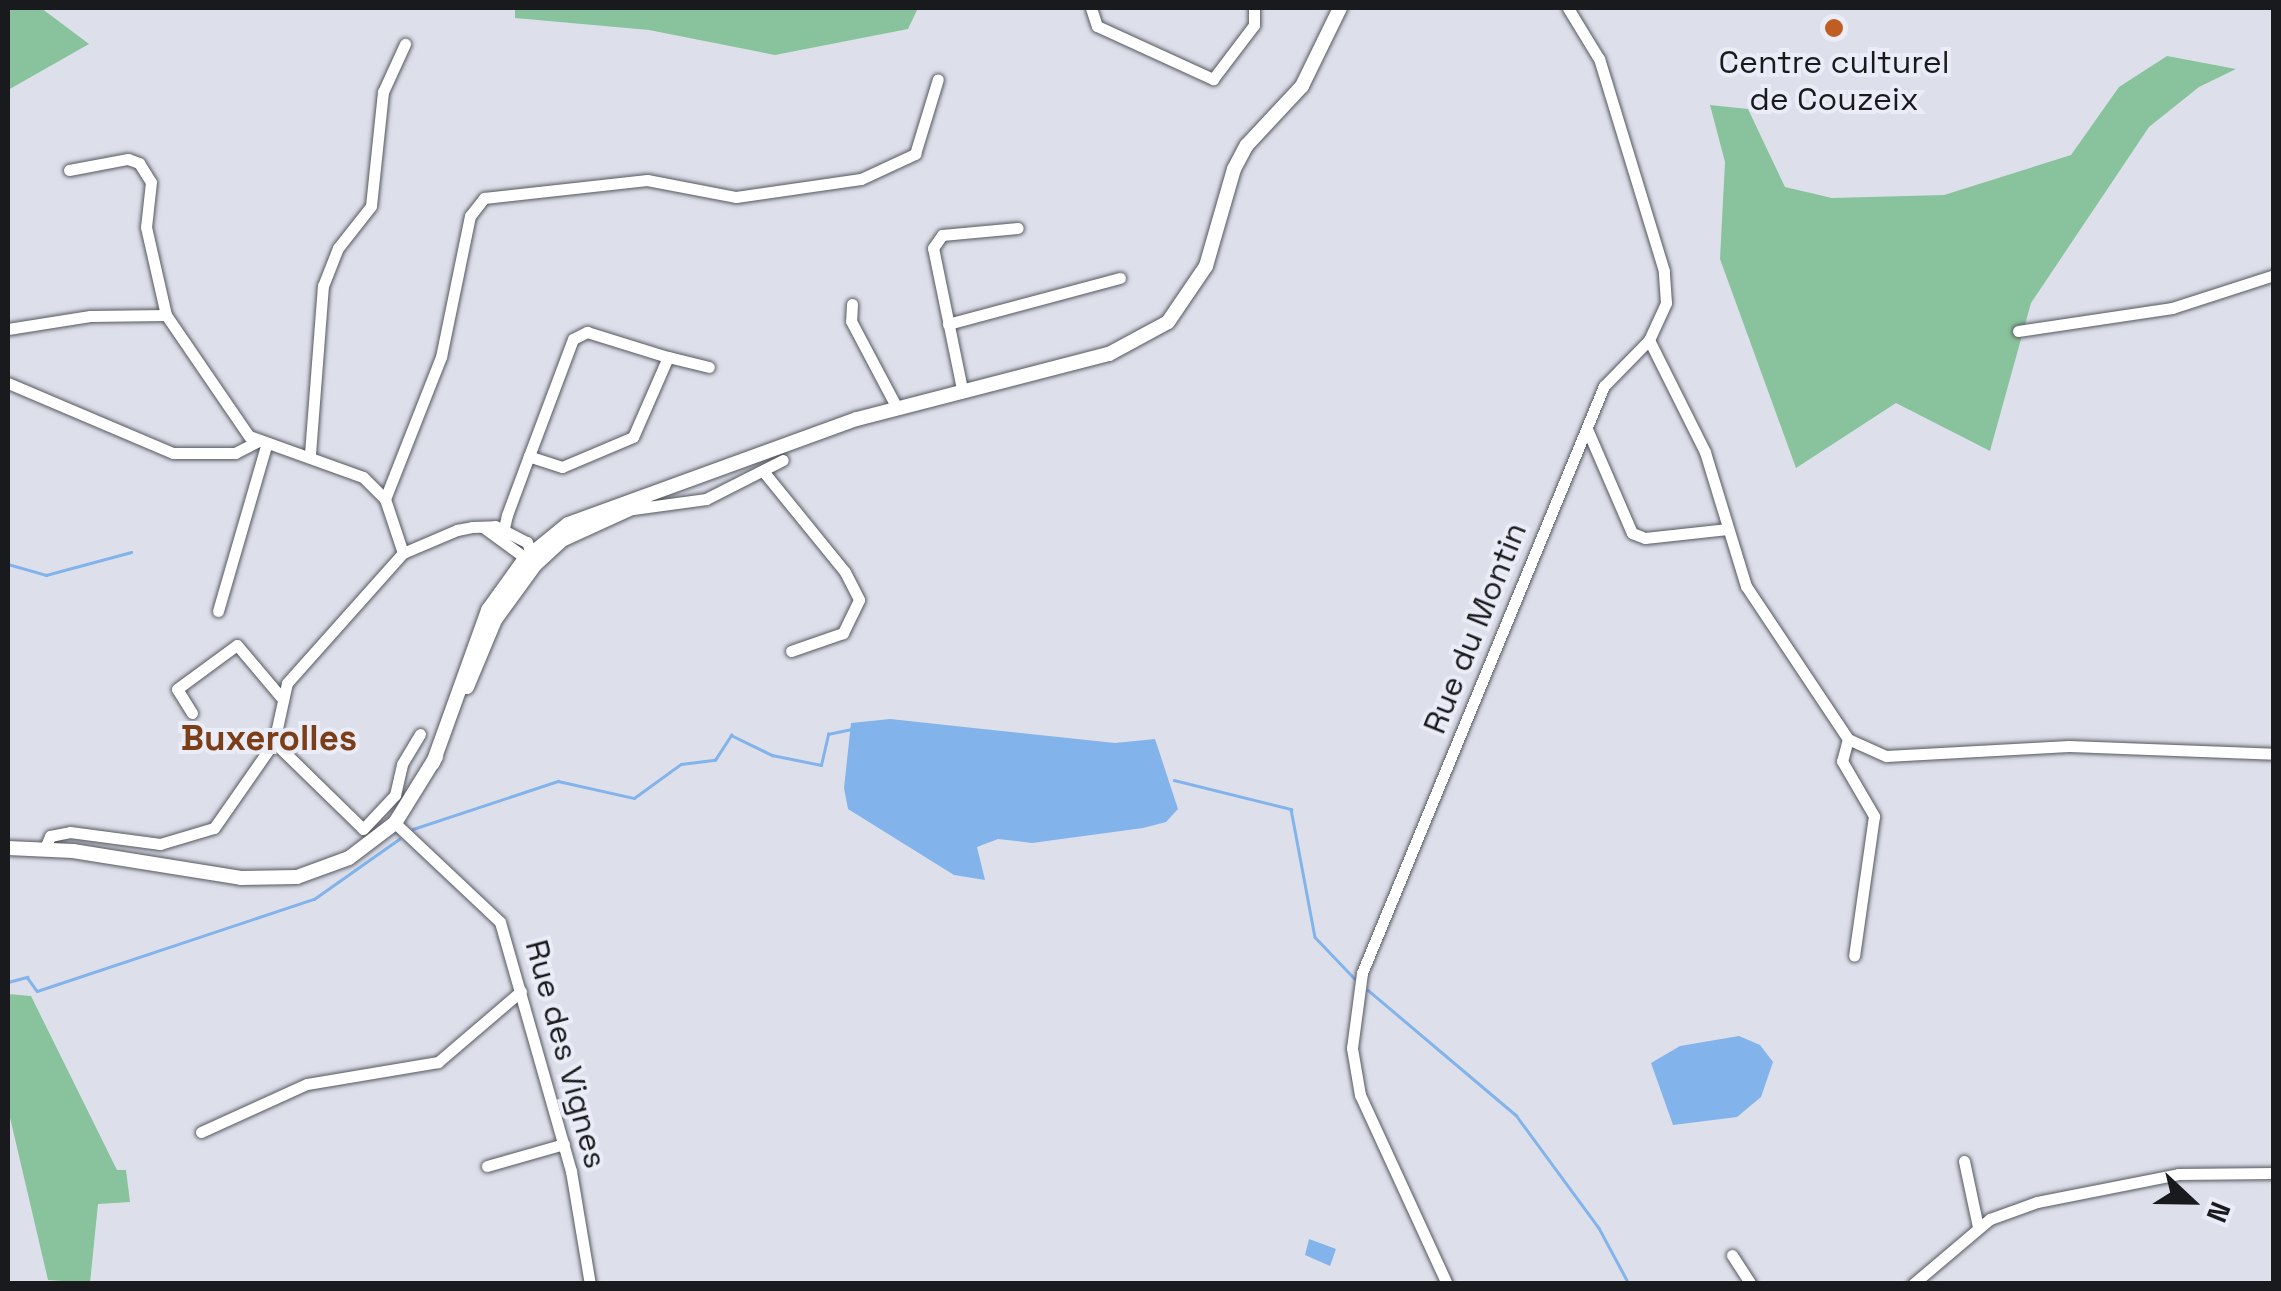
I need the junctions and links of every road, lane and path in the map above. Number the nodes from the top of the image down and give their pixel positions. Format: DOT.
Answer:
graph roads {
  1 [pos="1091,8"];
  2 [pos="1254,8"];
  3 [pos="1340,8"];
  4 [pos="1568,8"];
  5 [pos="405,44"];
  6 [pos="938,80"];
  7 [pos="70,170"];
  8 [pos="1018,228"];
  9 [pos="2274,275"];
  10 [pos="1120,278"];
  11 [pos="852,304"];
  12 [pos="166,315"];
  13 [pos="948,324"];
  14 [pos="8,329"];
  15 [pos="2018,330"];
  16 [pos="1650,340"];
  17 [pos="668,358"];
  18 [pos="709,367"];
  19 [pos="8,383"];
  20 [pos="962,389"];
  21 [pos="896,406"];
  22 [pos="1587,429"];
  23 [pos="262,444"];
  24 [pos="310,454"];
  25 [pos="529,456"];
  26 [pos="783,460"];
  27 [pos="728,466"];
  28 [pos="763,471"];
  29 [pos="734,487"];
  30 [pos="386,499"];
  31 [pos="627,510"];
  32 [pos="483,527"];
  33 [pos="504,528"];
  34 [pos="1728,529"];
  35 [pos="403,553"];
  36 [pos="531,559"];
  37 [pos="218,611"];
  38 [pos="791,651"];
  39 [pos="281,696"];
  40 [pos="192,713"];
  41 [pos="420,734"];
  42 [pos="1848,738"];
  43 [pos="274,742"];
  44 [pos="2274,754"];
  45 [pos="395,824"];
  46 [pos="47,842"];
  47 [pos="8,848"];
  48 [pos="1854,956"];
  49 [pos="520,991"];
  50 [pos="201,1132"];
  51 [pos="564,1144"];
  52 [pos="1964,1161"];
  53 [pos="487,1166"];
  54 [pos="2274,1173"];
  55 [pos="1978,1227"];
  56 [pos="1732,1256"];
  57 [pos="590,1284"];
  58 [pos="1447,1284"];
  59 [pos="1751,1284"];
  60 [pos="1913,1284"];
  1 -- 2 [label="street"];
  3 -- 20 [label="street"];
  4 -- 16 [label="street, Rue du Montin"];
  5 -- 24 [label="street"];
  6 -- 30 [label="street"];
  7 -- 12 [label="street"];
  8 -- 13 [label="street"];
  9 -- 15 [label="street"];
  10 -- 13 [label="street"];
  11 -- 21 [label="street"];
  12 -- 14 [label="street"];
  12 -- 23 [label="street"];
  13 -- 20 [label="street"];
  16 -- 22 [label="street, Rue du Montin"];
  16 -- 34 [label="street"];
  17 -- 18 [label="street"];
  17 -- 25 [label="street"];
  17 -- 25 [label="street"];
  19 -- 23 [label="street"];
  20 -- 21 [label="street"];
  21 -- 27 [label="street"];
  22 -- 34 [label="street"];
  22 -- 58 [label="street, Rue du Montin"];
  23 -- 24 [label="street"];
  23 -- 37 [label="street"];
  24 -- 30 [label="street"];
  25 -- 33 [label="street"];
  26 -- 28 [label="street"];
  27 -- 29 [label="street"];
  27 -- 31 [label="street"];
  27 -- 36 [label="street"];
  28 -- 29 [label="street"];
  28 -- 38 [label="street"];
  29 -- 31 [label="street"];
  30 -- 35 [label="street"];
  31 -- 36 [label="street"];
  32 -- 33 [label="street"];
  32 -- 35 [label="street"];
  32 -- 36 [label="street"];
  33 -- 36 [label="street"];
  34 -- 42 [label="street"];
  35 -- 39 [label="street"];
  36 -- 45 [label="street"];
  39 -- 40 [label="street"];
  39 -- 43 [label="street"];
  41 -- 43 [label="street"];
  42 -- 44 [label="street"];
  42 -- 48 [label="street"];
  43 -- 46 [label="street"];
  45 -- 46 [label="street"];
  45 -- 49 [label="street, Rue des Vignes"];
  46 -- 47 [label="street"];
  49 -- 50 [label="street"];
  49 -- 51 [label="street, Rue des Vignes"];
  51 -- 53 [label="street"];
  51 -- 57 [label="street, Rue des Vignes"];
  52 -- 55 [label="street"];
  54 -- 55 [label="street"];
  55 -- 60 [label="street"];
  56 -- 59 [label="street"];
}
